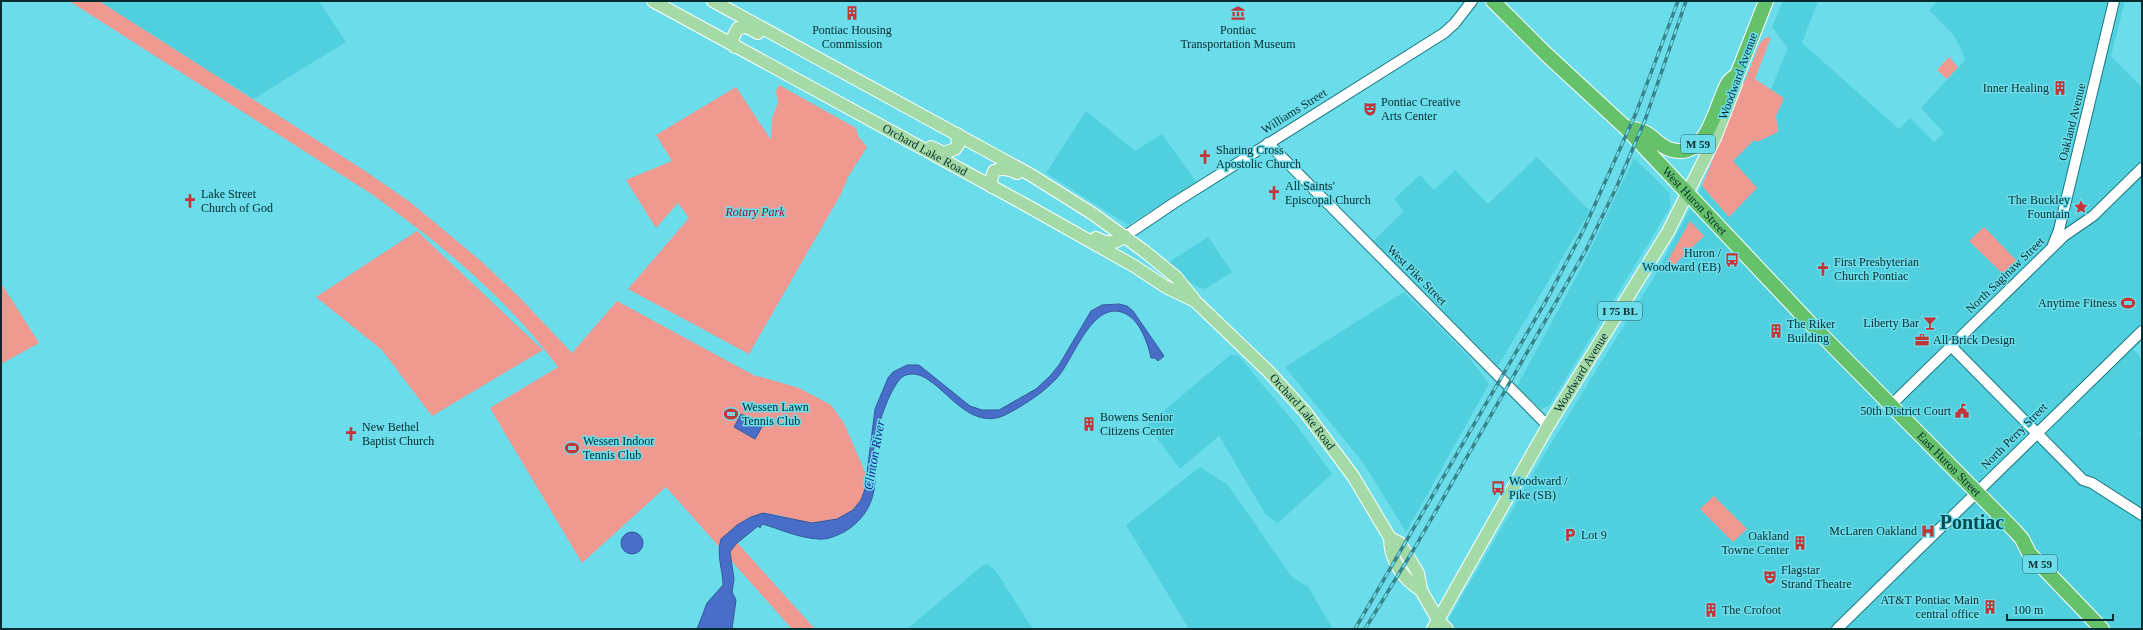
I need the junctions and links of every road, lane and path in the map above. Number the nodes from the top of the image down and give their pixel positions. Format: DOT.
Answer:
graph roads {
  1 [pos="652,1"];
  2 [pos="713,1"];
  3 [pos="1472,1"];
  4 [pos="1493,1"];
  5 [pos="1766,1"];
  6 [pos="2114,1"];
  7 [pos="735,47"];
  8 [pos="833,66"];
  9 [pos="1737,75"];
  10 [pos="1625,127"];
  11 [pos="890,132"];
  12 [pos="956,134"];
  13 [pos="1268,143"];
  14 [pos="2142,168"];
  15 [pos="992,187"];
  16 [pos="1689,194"];
  17 [pos="1024,204"];
  18 [pos="1093,214"];
  19 [pos="1125,236"];
  20 [pos="2051,248"];
  21 [pos="1196,302"];
  22 [pos="2142,331"];
  23 [pos="1951,346"];
  24 [pos="1891,405"];
  25 [pos="1548,426"];
  26 [pos="2036,433"];
  27 [pos="1976,492"];
  28 [pos="2142,515"];
  29 [pos="1437,626"];
  30 [pos="1447,629"];
  31 [pos="1837,629"];
  32 [pos="2102,629"];
  1 -- 7 [label="main road, Orchard Lake Road"];
  2 -- 8 [label="main road, Orchard Lake Road"];
  3 -- 13 [label="street, Williams Street"];
  4 -- 10 [label="highway, West Huron Street / M 59"];
  5 -- 9 [label="highway, Woodward Avenue / I 75 BL"];
  6 -- 20 [label="street, Oakland Avenue"];
  7 -- 8 [label="main road"];
  7 -- 11 [label="main road, Orchard Lake Road"];
  8 -- 12 [label="main road, Orchard Lake Road"];
  9 -- 10 [label="highway, M 59"];
  9 -- 16 [label="main road, Woodward Avenue / I 75 BL"];
  10 -- 16 [label="highway, West Huron Street / M 59"];
  11 -- 12 [label="main road"];
  11 -- 15 [label="main road, Orchard Lake Road"];
  12 -- 18 [label="main road, Orchard Lake Road"];
  13 -- 19 [label="street, Williams Street"];
  13 -- 25 [label="street, West Pike Street"];
  14 -- 20 [label="street, North Saginaw Street"];
  15 -- 17 [label="main road, Orchard Lake Road"];
  15 -- 18 [label="main road"];
  16 -- 24 [label="highway, West Huron Street / M 59"];
  16 -- 25 [label="main road, Woodward Avenue / I 75 BL"];
  17 -- 19 [label="main road"];
  17 -- 21 [label="main road, Orchard Lake Road"];
  18 -- 19 [label="main road, Orchard Lake Road"];
  19 -- 21 [label="main road, Orchard Lake Road"];
  20 -- 23 [label="street, North Saginaw Street"];
  21 -- 29 [label="main road, Orchard Lake Road"];
  22 -- 26 [label="street, North Perry Street"];
  23 -- 24 [label="street, North Saginaw Street"];
  23 -- 26 [label="street"];
  24 -- 27 [label="highway, East Huron Street / M 59"];
  25 -- 29 [label="main road, Woodward Avenue / I 75 BL"];
  26 -- 27 [label="street, North Perry Street"];
  26 -- 28 [label="street"];
  27 -- 31 [label="street, North Perry Street"];
  27 -- 32 [label="highway, East Huron Street / M 59"];
  29 -- 30 [label="main road, Orchard Lake Road"];
}
